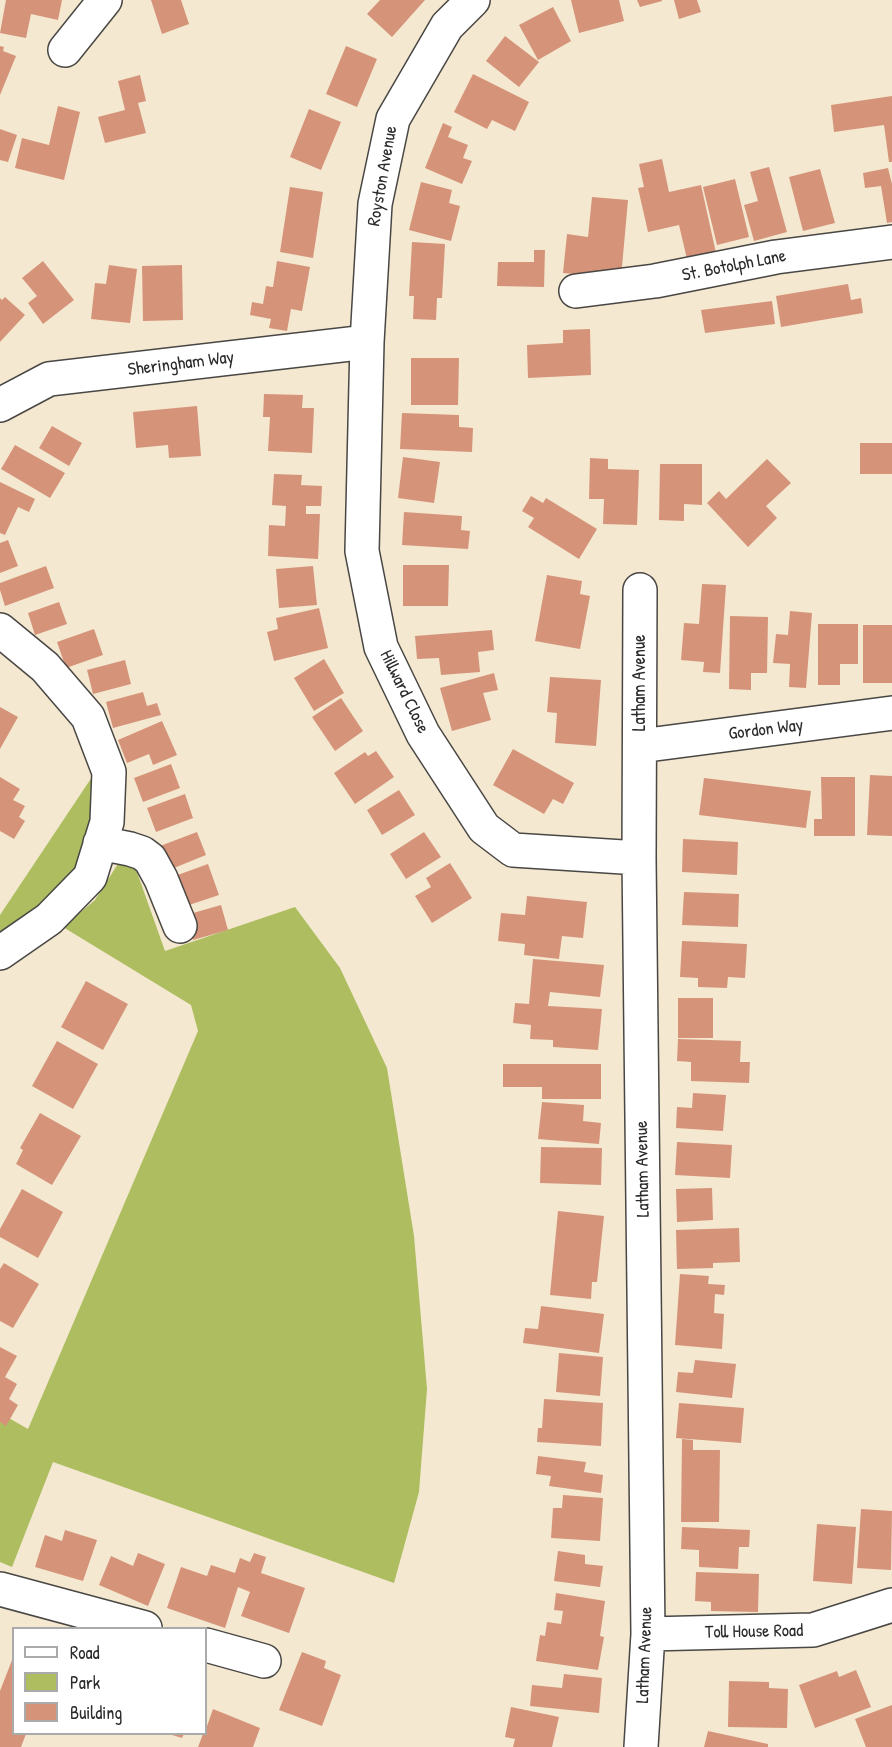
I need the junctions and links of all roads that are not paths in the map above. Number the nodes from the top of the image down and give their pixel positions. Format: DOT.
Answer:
graph roads {
  1 [pos="105,0"];
  2 [pos="473,0"];
  3 [pos="65,50"];
  4 [pos="892,242"];
  5 [pos="576,291"];
  6 [pos="367,342"];
  7 [pos="0,405"];
  8 [pos="640,590"];
  9 [pos="0,630"];
  10 [pos="892,713"];
  11 [pos="640,746"];
  12 [pos="100,843"];
  13 [pos="639,858"];
  14 [pos="180,926"];
  15 [pos="0,953"];
  16 [pos="0,1589"];
  17 [pos="892,1605"];
  18 [pos="138,1627"];
  19 [pos="648,1634"];
  20 [pos="207,1645"];
  21 [pos="264,1661"];
  22 [pos="641,1747"];
  1 -- 3 [label="street"];
  2 -- 6 [label="street, Royston Avenue"];
  4 -- 5 [label="street, St. Botolph Lane"];
  6 -- 7 [label="street, Sheringham Way"];
  6 -- 13 [label="street, Hillward Close"];
  8 -- 11 [label="street, Latham Avenue"];
  9 -- 12 [label="street"];
  10 -- 11 [label="street, Gordon Way"];
  11 -- 13 [label="street, Latham Avenue"];
  12 -- 14 [label="street"];
  12 -- 15 [label="street"];
  13 -- 19 [label="street, Latham Avenue"];
  16 -- 18 [label="street"];
  17 -- 19 [label="street, Toll House Road"];
  19 -- 22 [label="street, Latham Avenue"];
  20 -- 21 [label="street"];
}
